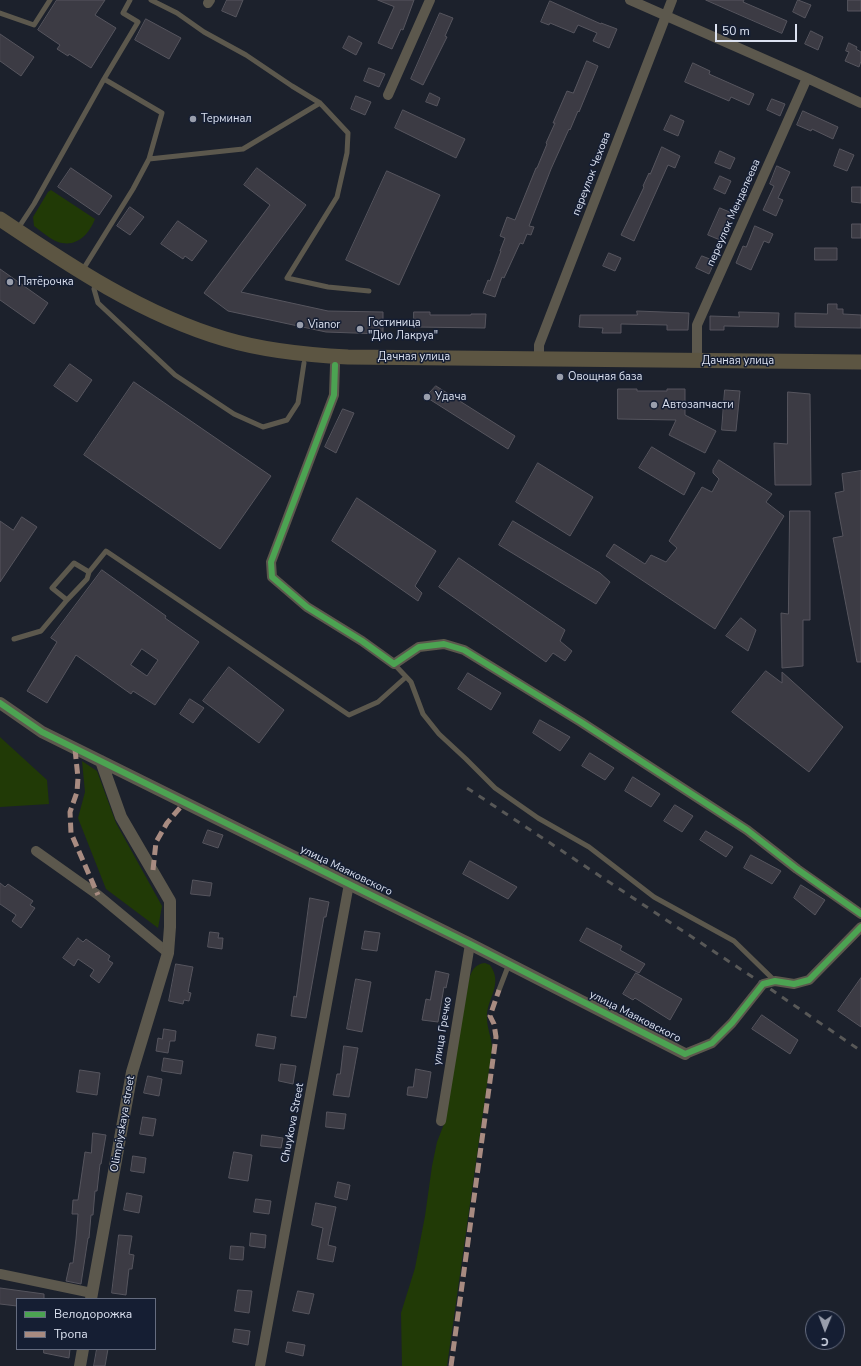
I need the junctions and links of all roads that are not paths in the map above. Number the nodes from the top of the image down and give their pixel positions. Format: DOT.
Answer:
graph roads {
  1 [pos="50,0"];
  2 [pos="130,0"];
  3 [pos="151,0"];
  4 [pos="430,0"];
  5 [pos="630,0"];
  6 [pos="672,0"];
  7 [pos="0,13"];
  8 [pos="666,16"];
  9 [pos="807,78"];
  10 [pos="104,79"];
  11 [pos="388,95"];
  12 [pos="320,103"];
  13 [pos="861,104"];
  14 [pos="149,159"];
  15 [pos="0,219"];
  16 [pos="10,233"];
  17 [pos="79,276"];
  18 [pos="94,289"];
  19 [pos="369,291"];
  20 [pos="335,360"];
  21 [pos="861,362"];
  22 [pos="304,363"];
  23 [pos="539,363"];
  24 [pos="697,365"];
  25 [pos="861,371"];
  26 [pos="89,572"];
  27 [pos="67,600"];
  28 [pos="14,639"];
  29 [pos="394,664"];
  30 [pos="406,677"];
  31 [pos="0,703"];
  32 [pos="101,761"];
  33 [pos="36,851"];
  34 [pos="349,884"];
  35 [pos="861,914"];
  36 [pos="861,927"];
  37 [pos="470,944"];
  38 [pos="168,953"];
  39 [pos="509,964"];
  40 [pos="775,981"];
  41 [pos="499,990"];
  42 [pos="686,1054"];
  43 [pos="441,1121"];
  44 [pos="0,1274"];
  45 [pos="92,1296"];
  46 [pos="83,1350"];
  47 [pos="80,1366"];
  48 [pos="260,1366"];
  1 -- 7 [label="lane"];
  2 -- 10 [label="lane"];
  3 -- 12 [label="lane"];
  4 -- 11 [label="street"];
  5 -- 8 [label="street"];
  6 -- 8 [label="street, переулок Чехова"];
  8 -- 9 [label="street"];
  8 -- 23 [label="street, переулок Чехова"];
  9 -- 13 [label="street"];
  9 -- 24 [label="street, переулок Менделеева"];
  10 -- 14 [label="lane"];
  10 -- 16 [label="lane"];
  12 -- 14 [label="lane"];
  12 -- 19 [label="lane"];
  14 -- 17 [label="lane"];
  15 -- 16 [label="main road, Дачная улица"];
  16 -- 17 [label="main road, Дачная улица"];
  17 -- 18 [label="main road, Дачная улица"];
  17 -- 20 [label="main road, Дачная улица"];
  18 -- 22 [label="main road, Дачная улица"];
  18 -- 22 [label="lane"];
  20 -- 22 [label="main road, Дачная улица"];
  20 -- 23 [label="main road, Дачная улица"];
  20 -- 29 [label="street"];
  21 -- 24 [label="main road, Дачная улица"];
  23 -- 24 [label="main road, Дачная улица"];
  24 -- 25 [label="main road, Дачная улица"];
  26 -- 27 [label="lane"];
  26 -- 27 [label="lane"];
  26 -- 30 [label="lane"];
  27 -- 28 [label="lane"];
  29 -- 30 [label="lane"];
  29 -- 35 [label="street"];
  30 -- 40 [label="lane"];
  31 -- 32 [label="street, улица Маяковского"];
  32 -- 34 [label="street, улица Маяковского"];
  32 -- 38 [label="street, Olimpiyskaya street"];
  33 -- 38 [label="street"];
  34 -- 37 [label="street, улица Маяковского"];
  34 -- 48 [label="street, Chuykova Street"];
  36 -- 40 [label="street"];
  37 -- 39 [label="street, улица Маяковского"];
  37 -- 43 [label="street, улица Гречко"];
  38 -- 45 [label="street, Olimpiyskaya street"];
  39 -- 41 [label="lane"];
  39 -- 42 [label="street, улица Маяковского"];
  40 -- 42 [label="street"];
  44 -- 45 [label="street"];
  46 -- 47 [label="street"];
}
